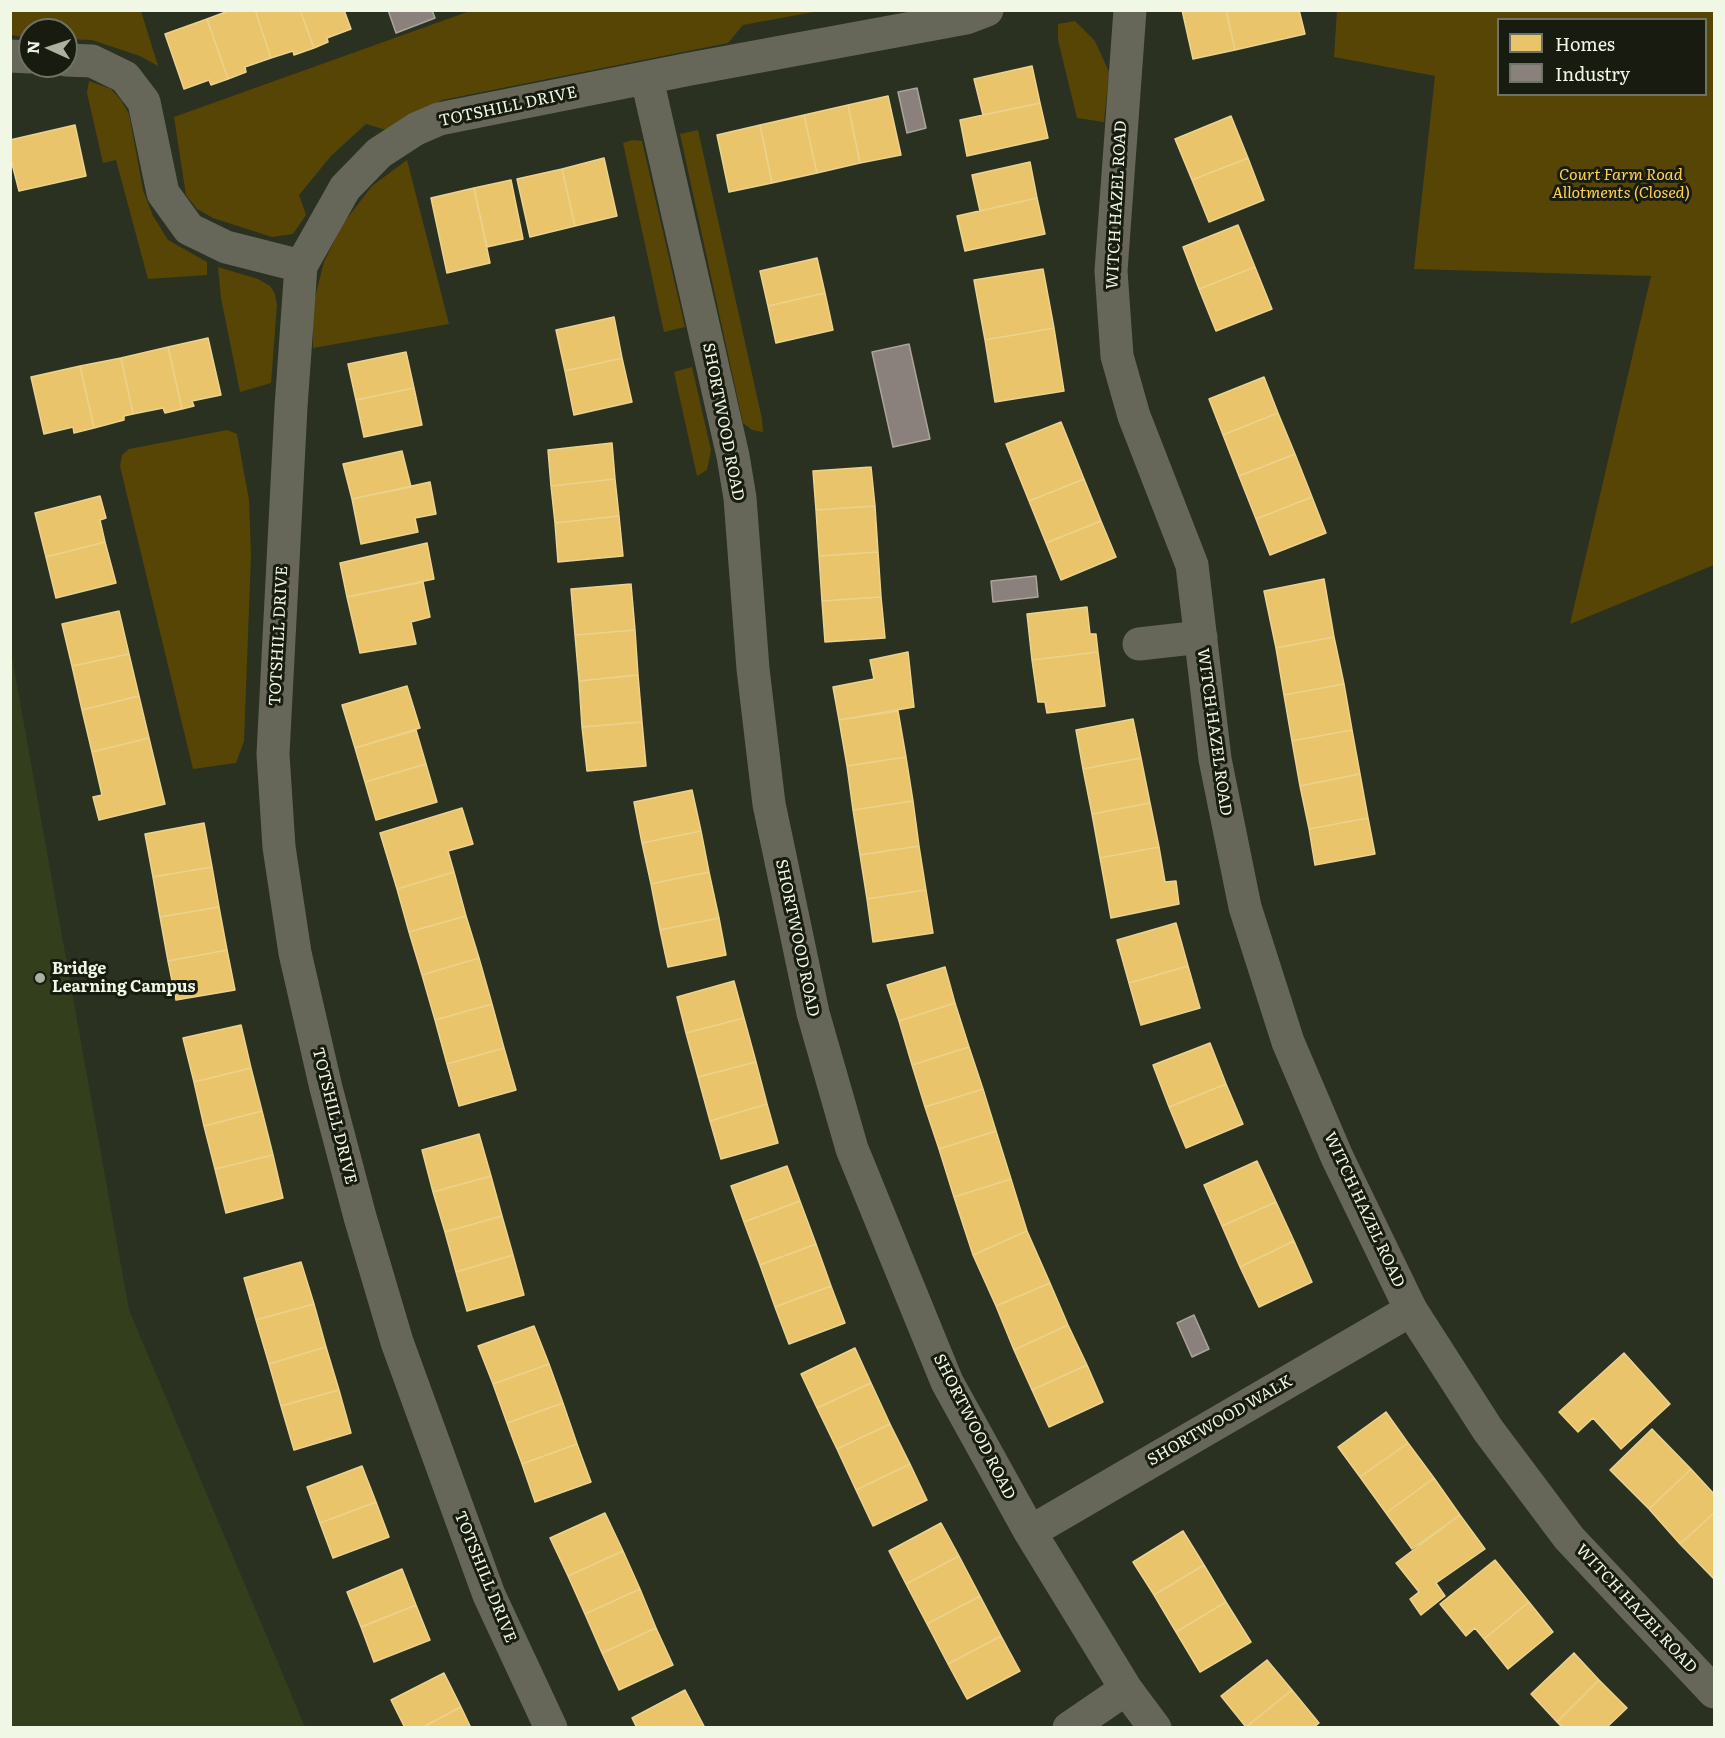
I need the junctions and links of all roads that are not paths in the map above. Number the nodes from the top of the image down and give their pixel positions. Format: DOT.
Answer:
graph roads {
  1 [pos="987,10"];
  2 [pos="1130,10"];
  3 [pos="78,60"];
  4 [pos="647,79"];
  5 [pos="301,266"];
  6 [pos="1201,637"];
  7 [pos="1139,644"];
  8 [pos="1411,1310"];
  9 [pos="1030,1532"];
  10 [pos="1126,1689"];
  11 [pos="1714,1692"];
  12 [pos="551,1728"];
  13 [pos="1069,1728"];
  14 [pos="1155,1728"];
  1 -- 4 [label="street, TOTSHILL DRIVE"];
  2 -- 6 [label="street, WITCH HAZEL ROAD"];
  3 -- 5 [label="street"];
  4 -- 5 [label="street, TOTSHILL DRIVE"];
  4 -- 9 [label="street, SHORTWOOD ROAD"];
  5 -- 12 [label="street, TOTSHILL DRIVE"];
  6 -- 7 [label="street, WITCH HAZEL ROAD"];
  6 -- 8 [label="street, WITCH HAZEL ROAD"];
  8 -- 9 [label="street, SHORTWOOD WALK"];
  8 -- 11 [label="street, WITCH HAZEL ROAD"];
  9 -- 10 [label="street, SHORTWOOD ROAD"];
  10 -- 13 [label="street"];
  10 -- 14 [label="street, SHORTWOOD ROAD"];
}
